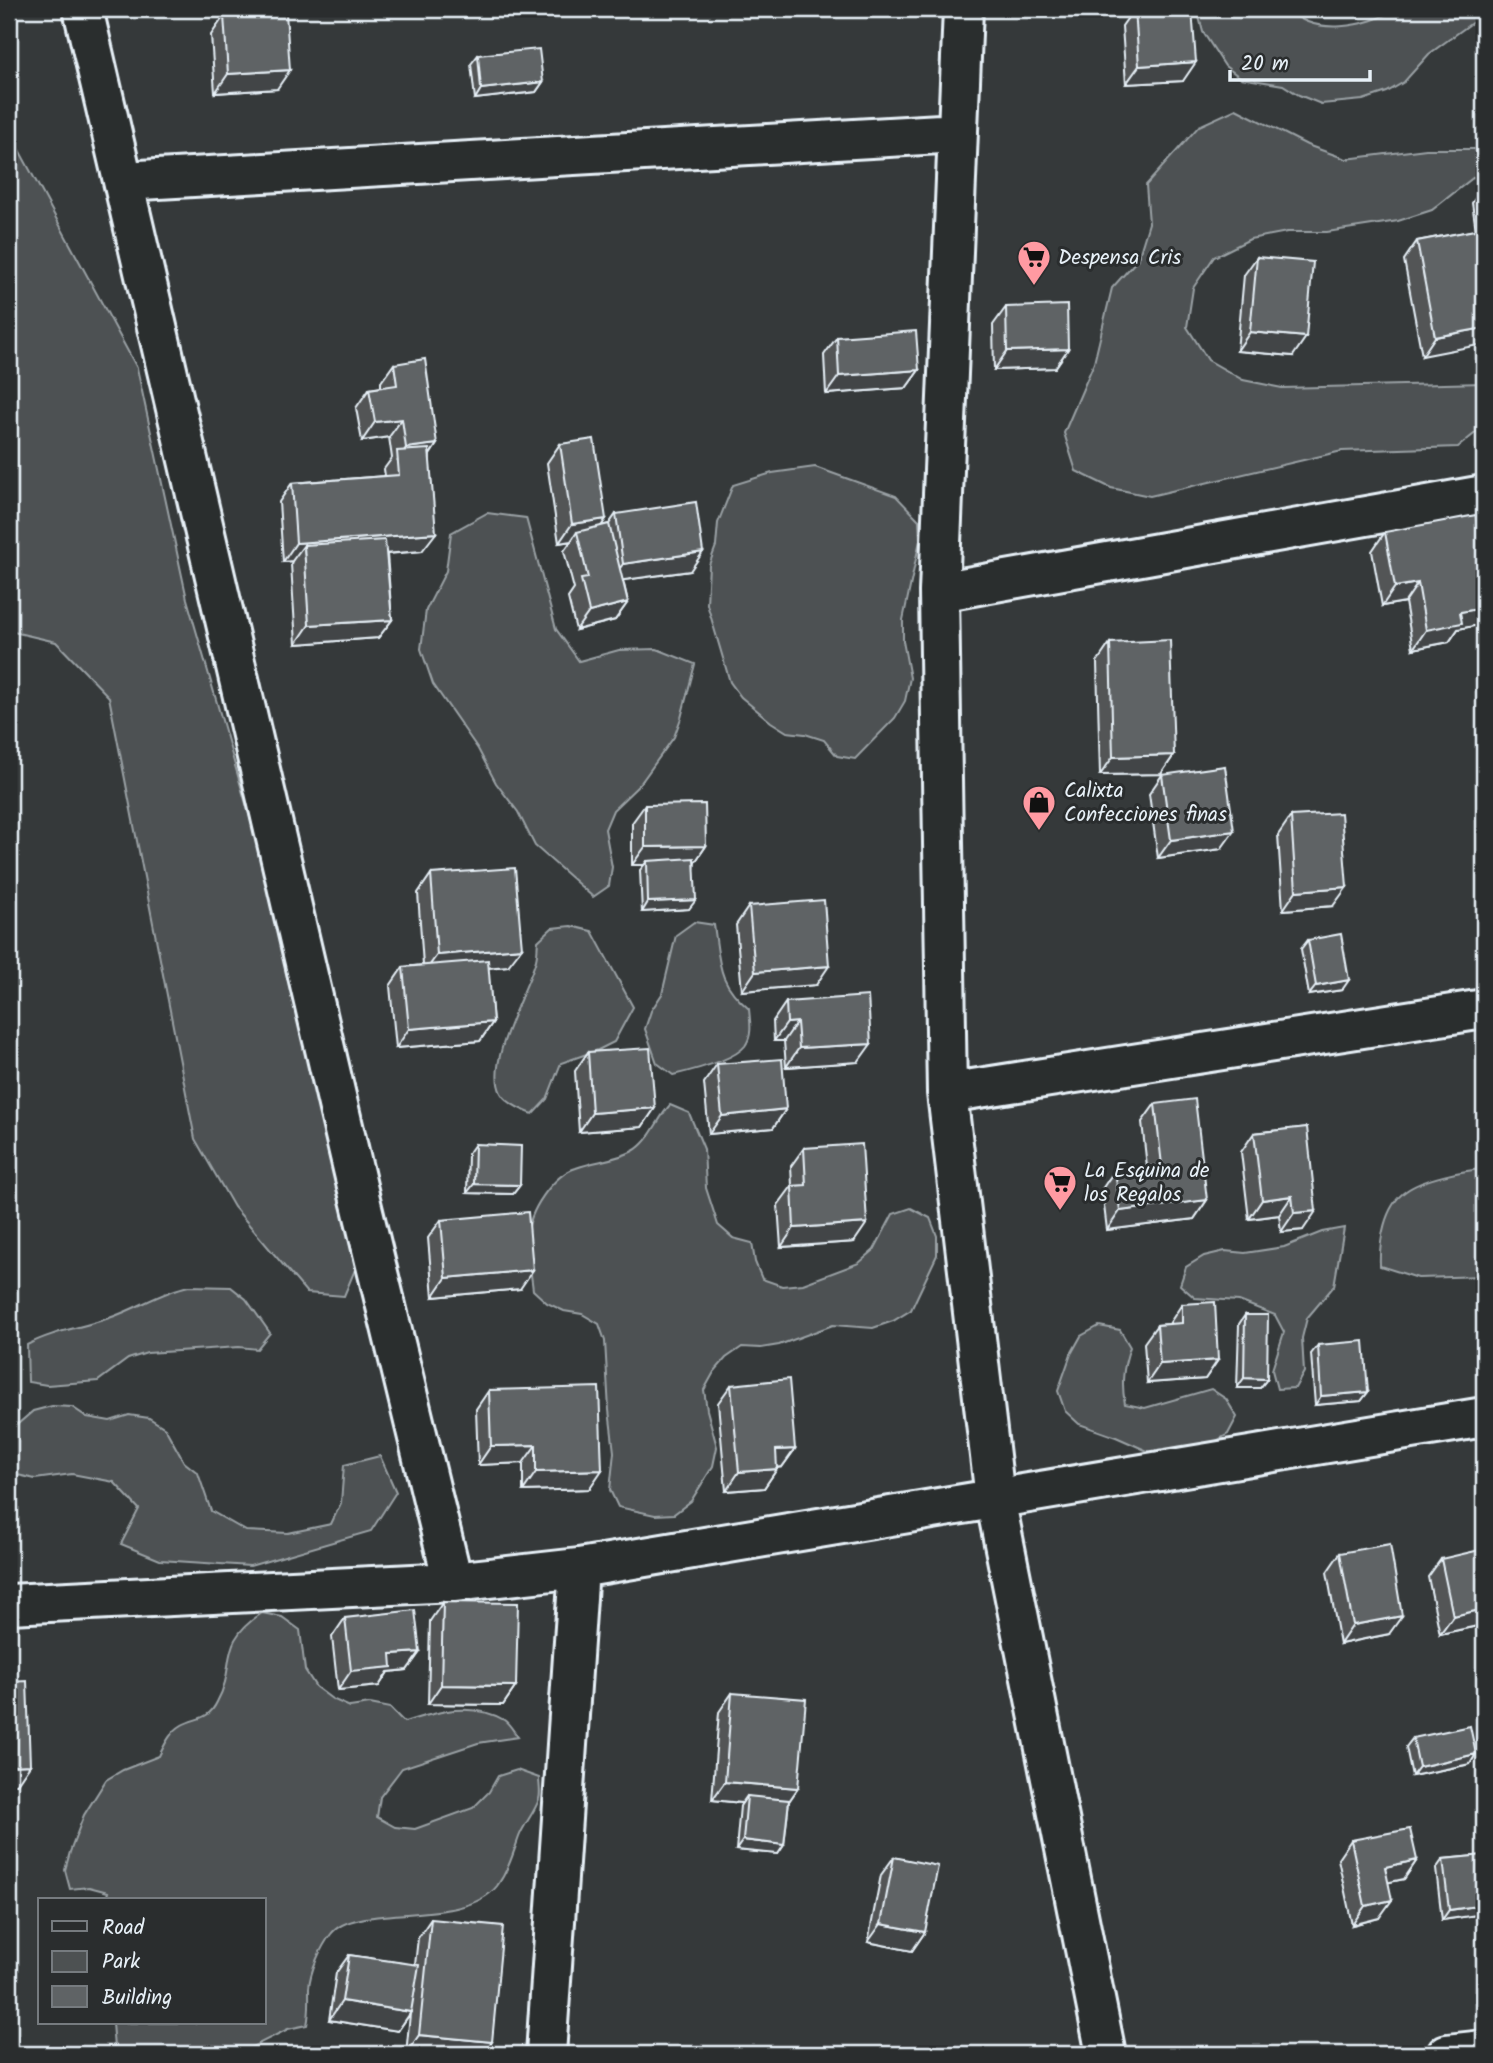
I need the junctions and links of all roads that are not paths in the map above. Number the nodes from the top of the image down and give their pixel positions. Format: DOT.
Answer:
graph roads {
  1 [pos="83,9"];
  2 [pos="962,9"];
  3 [pos="958,133"];
  4 [pos="123,181"];
  5 [pos="1484,495"];
  6 [pos="939,592"];
  7 [pos="1484,1009"];
  8 [pos="947,1093"];
  9 [pos="1484,1418"];
  10 [pos="995,1499"];
  11 [pos="579,1567"];
  12 [pos="453,1582"];
  13 [pos="9,1604"];
  14 [pos="1484,2050"];
  15 [pos="546,2054"];
  16 [pos="1106,2054"];
  17 [pos="1447,2054"];
  1 -- 4 [label="street"];
  2 -- 3 [label="street"];
  3 -- 4 [label="street"];
  3 -- 6 [label="street"];
  4 -- 12 [label="street"];
  5 -- 6 [label="street"];
  6 -- 8 [label="street"];
  7 -- 8 [label="street"];
  8 -- 10 [label="street"];
  9 -- 10 [label="street"];
  10 -- 11 [label="street"];
  10 -- 16 [label="street"];
  11 -- 12 [label="street"];
  11 -- 15 [label="street"];
  12 -- 13 [label="street"];
  14 -- 17 [label="street"];
}
